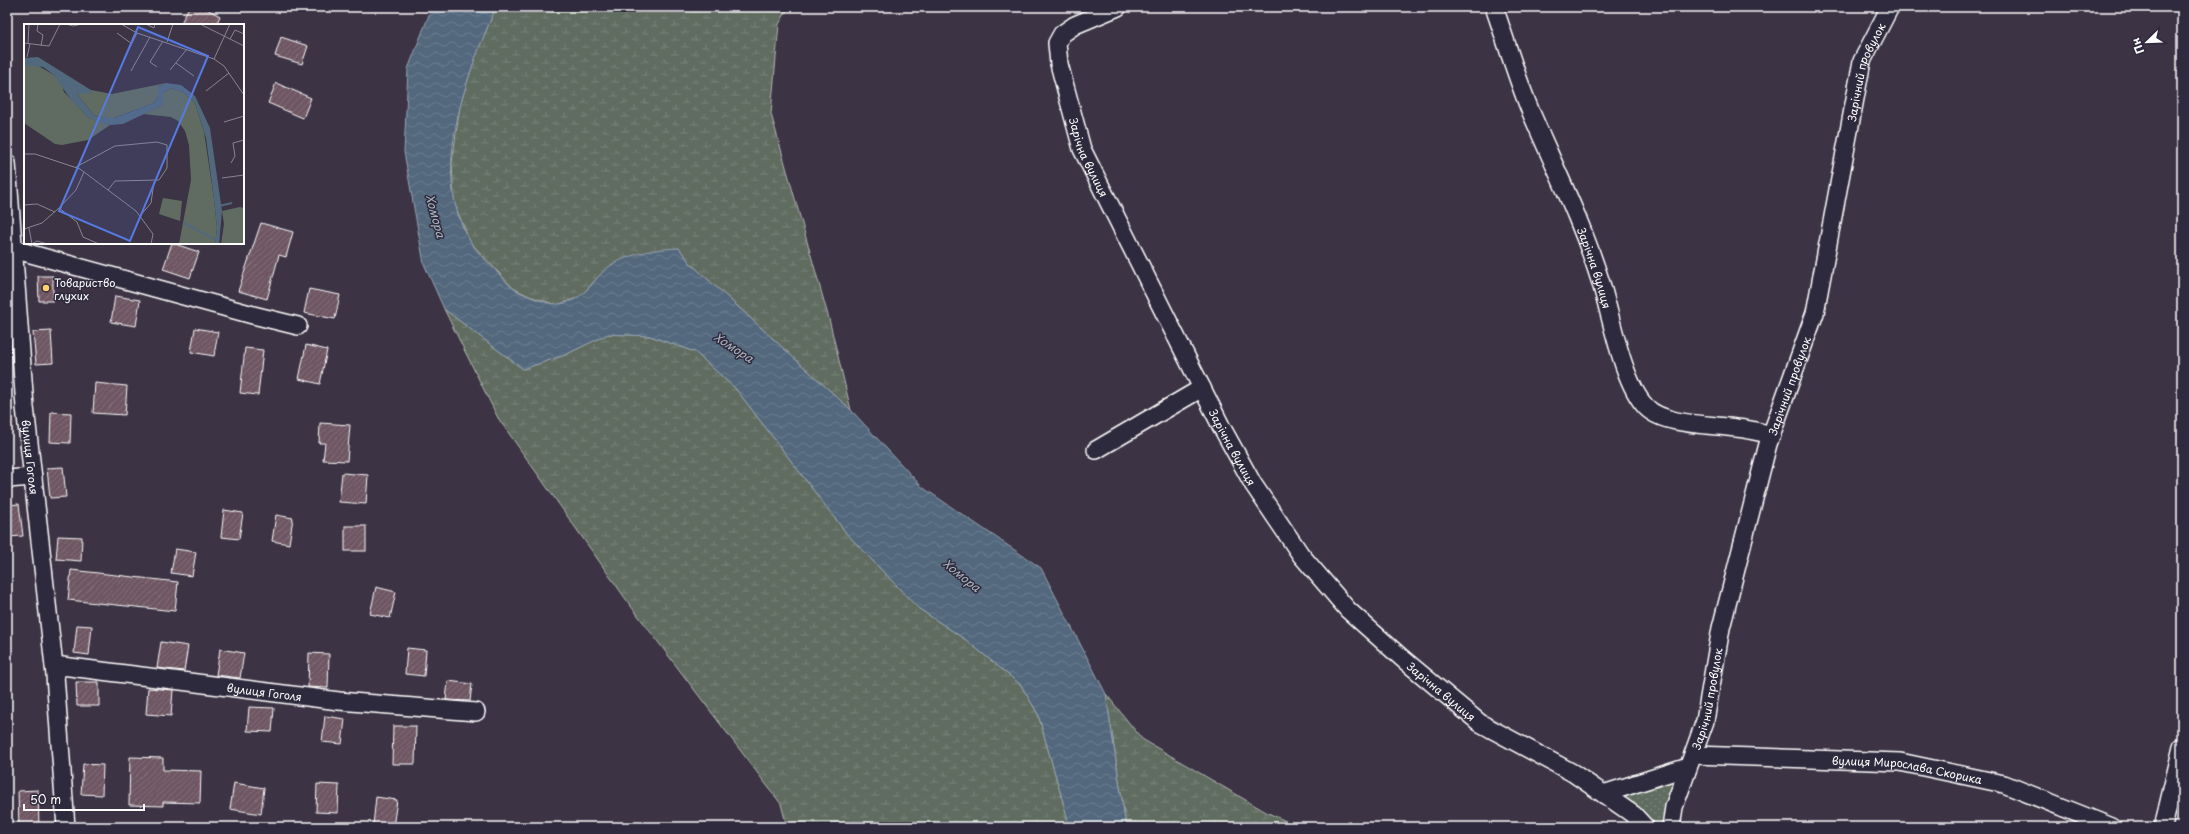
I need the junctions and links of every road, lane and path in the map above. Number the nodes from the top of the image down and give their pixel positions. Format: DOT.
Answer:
graph roads {
  1 [pos="1118,7"];
  2 [pos="1494,7"];
  3 [pos="1890,7"];
  4 [pos="7,163"];
  5 [pos="13,249"];
  6 [pos="298,326"];
  7 [pos="1202,388"];
  8 [pos="1772,435"];
  9 [pos="1096,450"];
  10 [pos="33,477"];
  11 [pos="7,479"];
  12 [pos="54,665"];
  13 [pos="476,712"];
  14 [pos="2182,747"];
  15 [pos="1690,761"];
  16 [pos="1603,794"];
  17 [pos="66,827"];
  18 [pos="1645,827"];
  19 [pos="1671,827"];
  20 [pos="2112,827"];
  21 [pos="2164,827"];
  1 -- 7 [label="street, Зарічна вулиця"];
  2 -- 8 [label="street, Зарічна вулиця"];
  3 -- 8 [label="street, Зарічний провулок"];
  4 -- 5 [label="street, вулиця Гоголя"];
  5 -- 6 [label="street"];
  5 -- 10 [label="street, вулиця Гоголя"];
  7 -- 9 [label="street"];
  7 -- 16 [label="street, Зарічна вулиця"];
  8 -- 15 [label="street, Зарічний провулок"];
  10 -- 11 [label="street"];
  10 -- 12 [label="street, вулиця Гоголя"];
  12 -- 13 [label="street, вулиця Гоголя"];
  12 -- 17 [label="street, вулиця Гоголя"];
  14 -- 21 [label="street"];
  15 -- 16 [label="street, вулиця Мирослава Скорика"];
  15 -- 19 [label="street, Зарічний провулок"];
  15 -- 20 [label="street, вулиця Мирослава Скорика"];
  16 -- 18 [label="street, Зарічна вулиця"];
}
